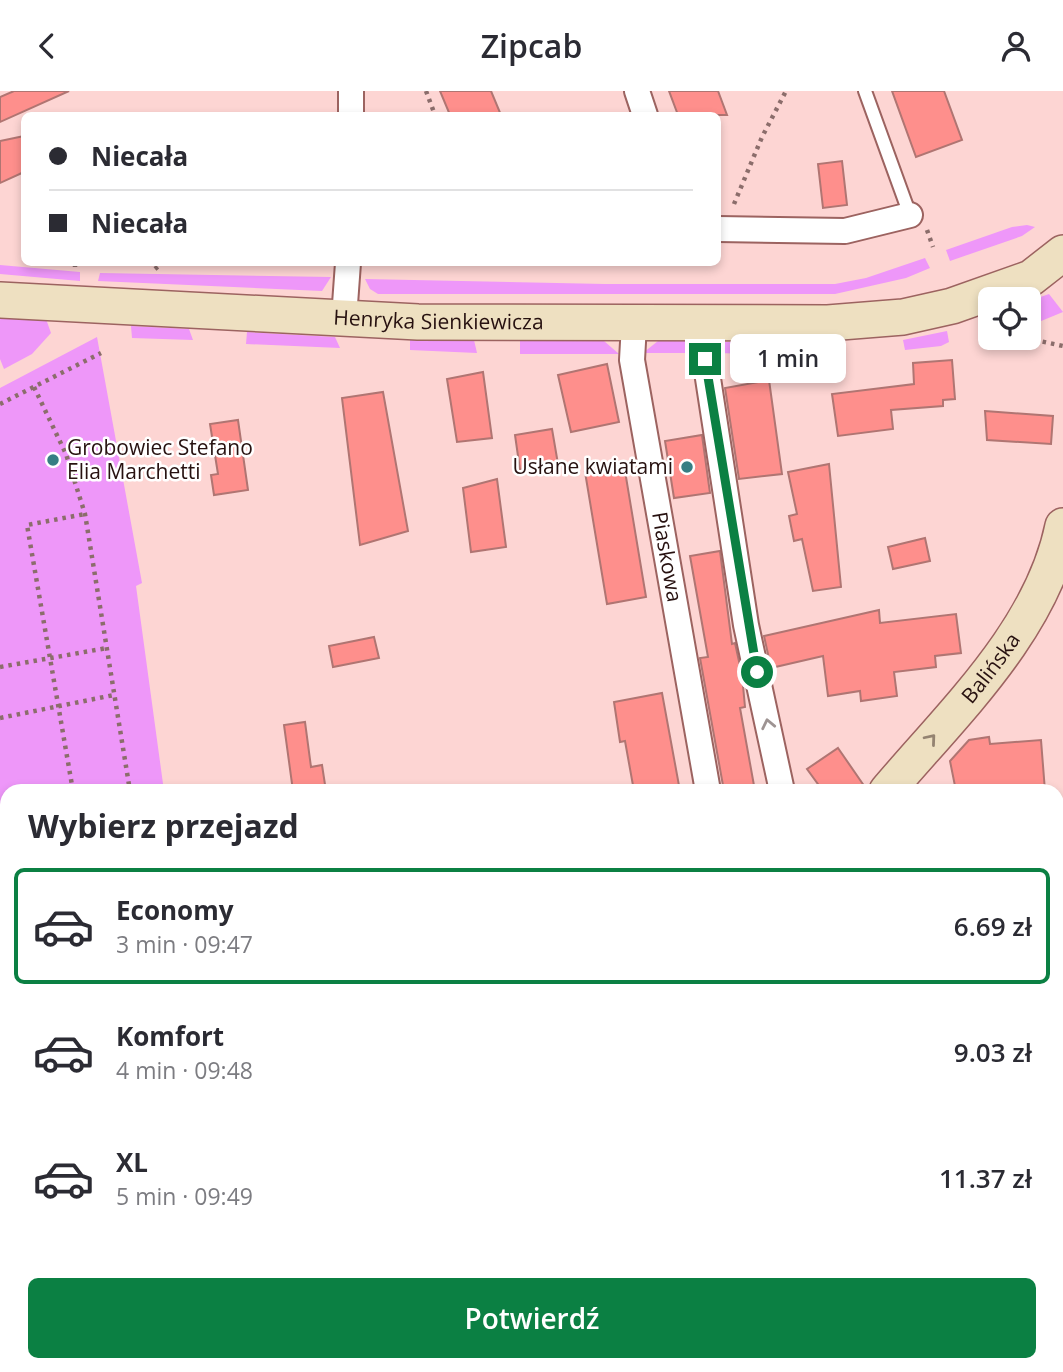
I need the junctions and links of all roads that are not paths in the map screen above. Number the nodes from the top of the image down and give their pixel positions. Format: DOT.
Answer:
graph roads {
  1 [pos="351,91"];
  2 [pos="637,91"];
  3 [pos="864,91"];
  4 [pos="351,112"];
  5 [pos="644,112"];
  6 [pos="910,215"];
  7 [pos="721,229"];
  8 [pos="1063,252"];
  9 [pos="348,266"];
  10 [pos="0,300"];
  11 [pos="344,318"];
  12 [pos="634,324"];
  13 [pos="703,325"];
  14 [pos="1063,526"];
  15 [pos="707,784"];
  16 [pos="780,784"];
  17 [pos="893,784"];
  1 -- 4 [label="street"];
  2 -- 5 [label="street"];
  3 -- 6 [label="lane"];
  6 -- 7 [label="street"];
  8 -- 13 [label="street, Henryka Sienkiewicza"];
  9 -- 11 [label="street"];
  10 -- 11 [label="street, Henryka Sienkiewicza"];
  11 -- 12 [label="street, Henryka Sienkiewicza"];
  12 -- 13 [label="street, Henryka Sienkiewicza"];
  12 -- 15 [label="street, Piaskowa"];
  16 -- 13 [label="street, one-way"];
  17 -- 14 [label="street, Balińska, one-way"];
}
